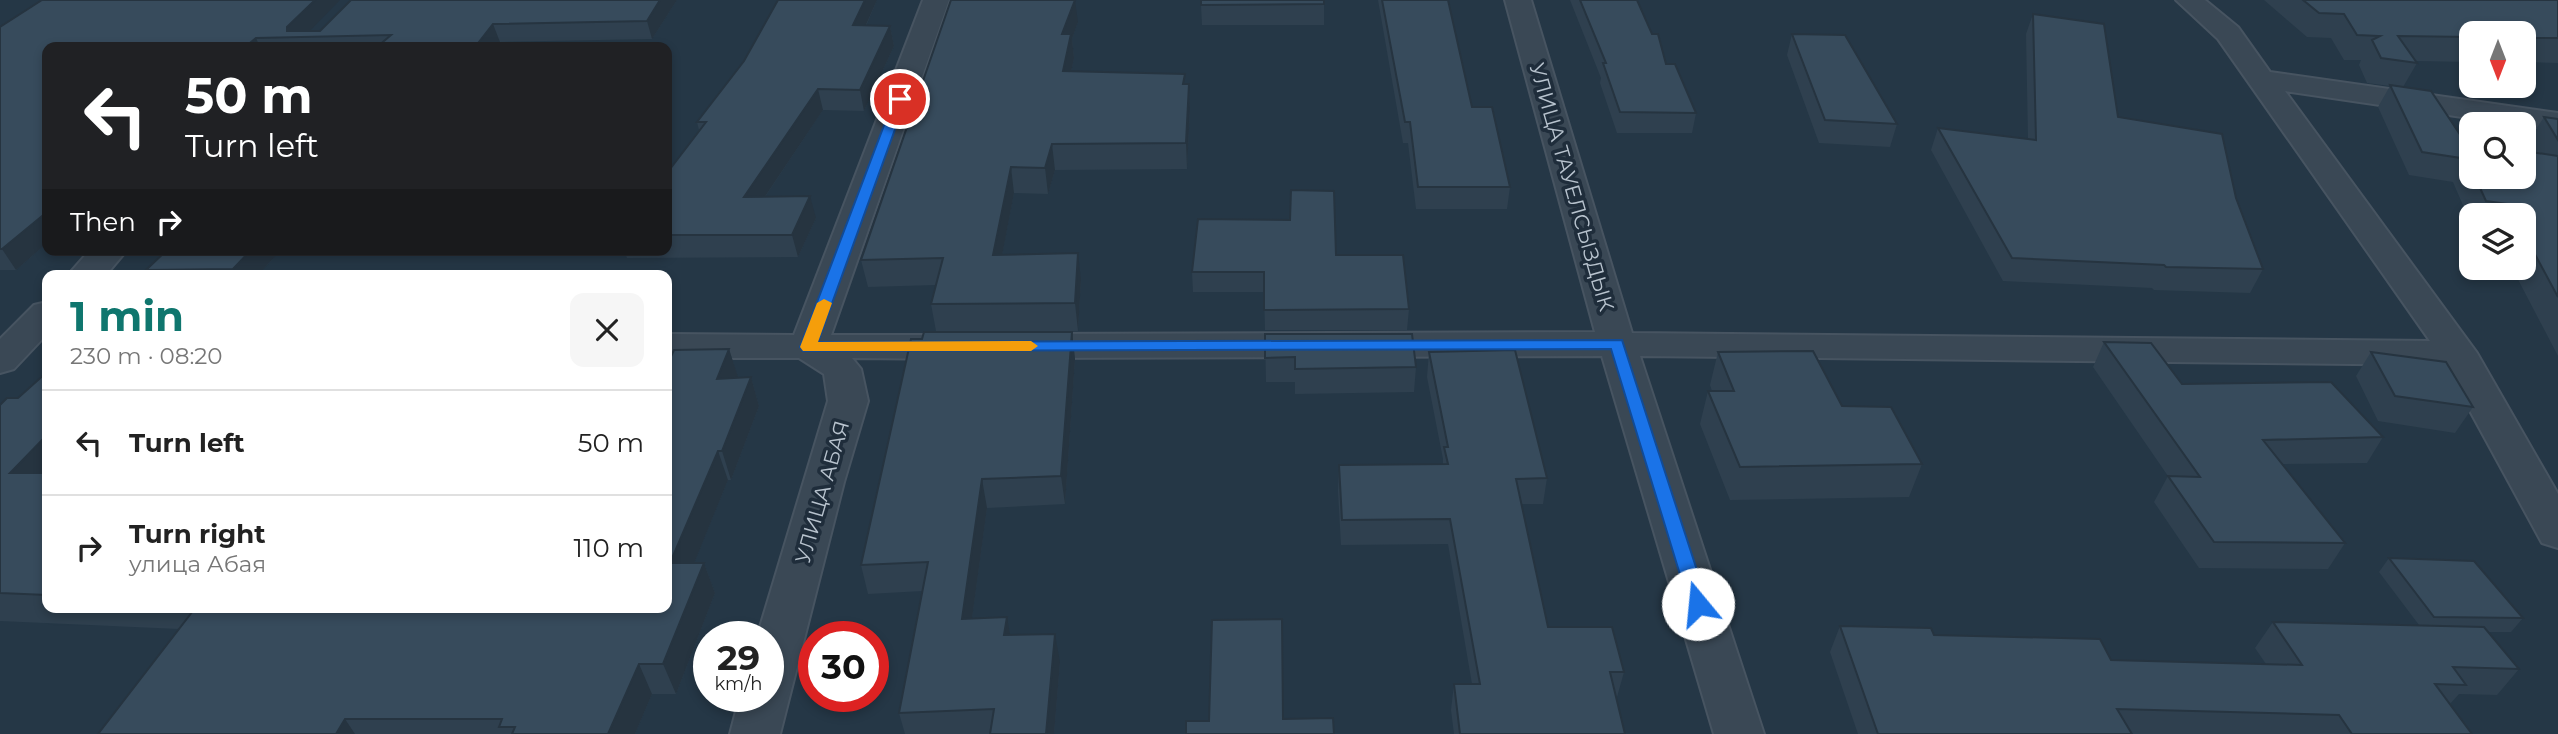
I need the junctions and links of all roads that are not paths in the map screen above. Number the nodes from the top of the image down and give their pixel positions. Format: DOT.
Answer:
graph roads {
  1 [pos="936,0"];
  2 [pos="1518,0"];
  3 [pos="2189,0"];
  4 [pos="2261,79"];
  5 [pos="2558,122"];
  6 [pos="104,256"];
  7 [pos="91,270"];
  8 [pos="42,319"];
  9 [pos="1617,344"];
  10 [pos="672,346"];
  11 [pos="17,347"];
  12 [pos="808,347"];
  13 [pos="2458,353"];
  14 [pos="2558,532"];
  15 [pos="784,627"];
  16 [pos="761,712"];
  17 [pos="755,734"];
  18 [pos="1739,734"];
  1 -- 12 [label="street"];
  2 -- 9 [label="street, УЛИЦА ТАУЕЛСЫЗДЫК"];
  3 -- 4 [label="street"];
  4 -- 5 [label="street"];
  4 -- 13 [label="street"];
  6 -- 7 [label="street"];
  8 -- 11 [label="street"];
  9 -- 12 [label="street"];
  9 -- 13 [label="street"];
  9 -- 18 [label="street, УЛИЦА ТАУЕЛСЫЗДЫК"];
  10 -- 12 [label="street"];
  12 -- 15 [label="street, УЛИЦА АБАЯ"];
  13 -- 14 [label="street"];
  16 -- 17 [label="street"];
}
